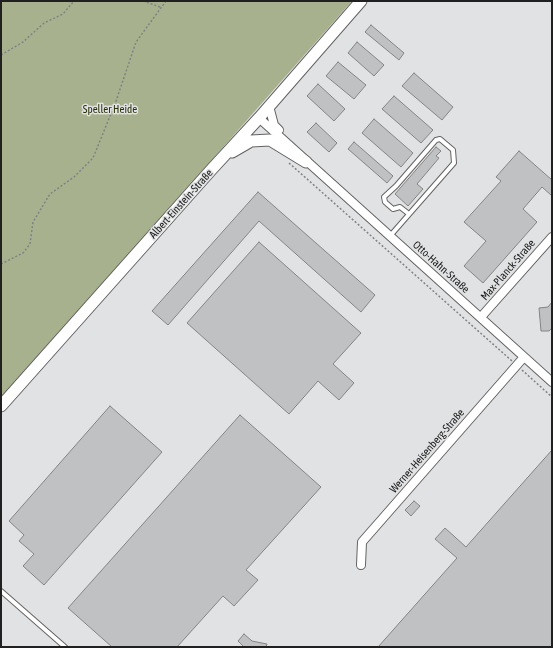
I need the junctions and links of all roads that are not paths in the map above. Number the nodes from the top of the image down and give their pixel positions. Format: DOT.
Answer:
graph roads {
  1 [pos="360,1"];
  2 [pos="365,1"];
  3 [pos="343,23"];
  4 [pos="270,106"];
  5 [pos="259,118"];
  6 [pos="223,157"];
  7 [pos="310,165"];
  8 [pos="409,214"];
  9 [pos="390,236"];
  10 [pos="552,237"];
  11 [pos="481,317"];
  12 [pos="524,357"];
  13 [pos="552,382"];
  14 [pos="1,406"];
  15 [pos="361,565"];
  16 [pos="1,592"];
  17 [pos="65,647"];
  1 -- 3 [label="main road, Albert-Einstein-Straße"];
  2 -- 3 [label="main road"];
  3 -- 4 [label="main road, Albert-Einstein-Straße"];
  4 -- 5 [label="main road, Albert-Einstein-Straße"];
  4 -- 7 [label="street, Otto-Hahn-Straße"];
  5 -- 6 [label="main road, Albert-Einstein-Straße"];
  5 -- 7 [label="street, Otto-Hahn-Straße"];
  6 -- 7 [label="main road"];
  6 -- 14 [label="main road, Albert-Einstein-Straße"];
  7 -- 9 [label="street, Otto-Hahn-Straße"];
  8 -- 8 [label="lane"];
  8 -- 9 [label="lane"];
  9 -- 11 [label="street, Otto-Hahn-Straße"];
  10 -- 11 [label="street, Max-Planck-Straße"];
  11 -- 12 [label="street, Otto-Hahn-Straße"];
  12 -- 13 [label="street, Otto-Hahn-Straße"];
  12 -- 15 [label="street, Werner-Heisenberg-Straße"];
  16 -- 17 [label="lane"];
}
